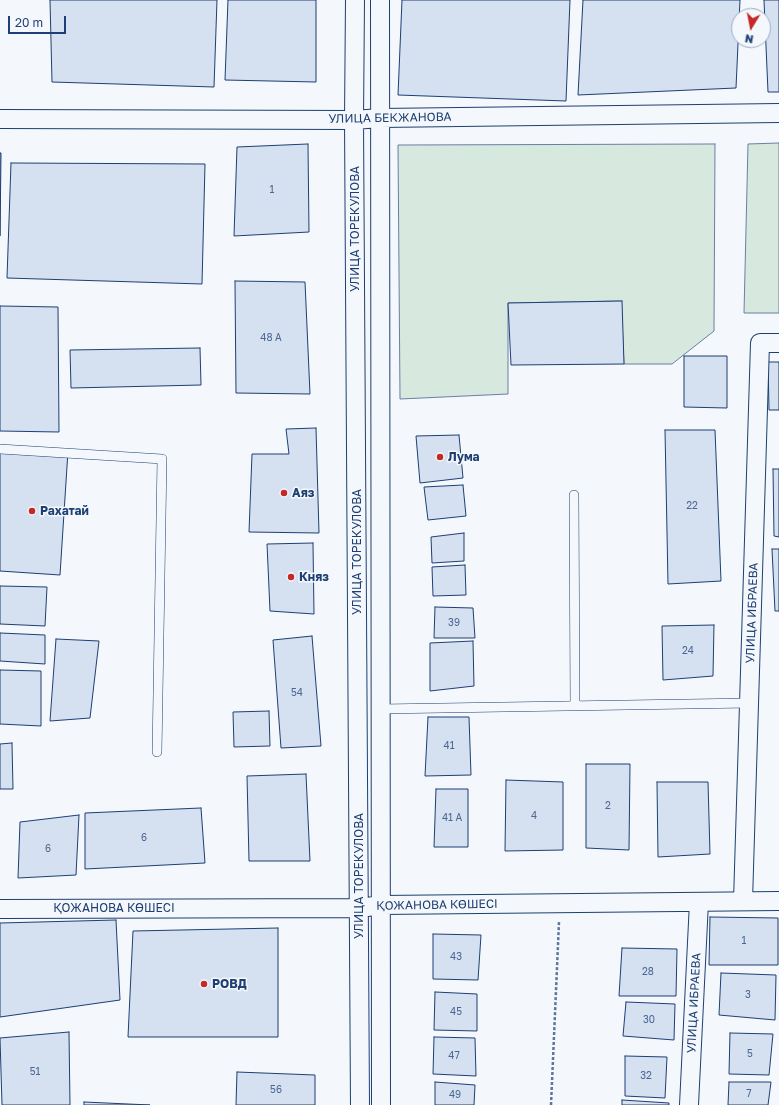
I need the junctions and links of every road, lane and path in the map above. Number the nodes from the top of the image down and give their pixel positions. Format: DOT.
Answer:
graph roads {
  1 [pos="355,0"];
  2 [pos="380,0"];
  3 [pos="779,113"];
  4 [pos="380,118"];
  5 [pos="0,119"];
  6 [pos="354,120"];
  7 [pos="779,343"];
  8 [pos="0,449"];
  9 [pos="574,495"];
  10 [pos="749,703"];
  11 [pos="575,706"];
  12 [pos="381,709"];
  13 [pos="157,752"];
  14 [pos="779,901"];
  15 [pos="699,902"];
  16 [pos="743,902"];
  17 [pos="559,903"];
  18 [pos="381,905"];
  19 [pos="360,908"];
  20 [pos="0,909"];
  21 [pos="360,1105"];
  22 [pos="381,1105"];
  23 [pos="551,1105"];
  24 [pos="689,1105"];
  1 -- 6 [label="street, УЛИЦА ТОРЕКУЛОВА"];
  2 -- 4 [label="street, УЛИЦА ТОРЕКУЛОВА"];
  3 -- 4 [label="street, УЛИЦА БЕКЖАНОВА"];
  4 -- 6 [label="street, УЛИЦА БЕКЖАНОВА"];
  4 -- 12 [label="street, УЛИЦА ТОРЕКУЛОВА"];
  5 -- 6 [label="street, УЛИЦА БЕКЖАНОВА"];
  6 -- 19 [label="street, УЛИЦА ТОРЕКУЛОВА"];
  7 -- 10 [label="street, УЛИЦА ИБРАЕВА"];
  8 -- 13 [label="lane"];
  9 -- 11 [label="lane"];
  10 -- 11 [label="lane"];
  10 -- 16 [label="street, УЛИЦА ИБРАЕВА"];
  11 -- 12 [label="lane"];
  12 -- 18 [label="street, УЛИЦА ТОРЕКУЛОВА"];
  14 -- 16 [label="street, ҚОЖАНОВА КӨШЕСІ"];
  15 -- 16 [label="street, ҚОЖАНОВА КӨШЕСІ"];
  15 -- 17 [label="street, ҚОЖАНОВА КӨШЕСІ"];
  15 -- 24 [label="street, УЛИЦА ИБРАЕВА"];
  17 -- 18 [label="street, ҚОЖАНОВА КӨШЕСІ"];
  17 -- 23 [label="path"];
  18 -- 19 [label="street, ҚОЖАНОВА КӨШЕСІ"];
  18 -- 22 [label="street, УЛИЦА ТОРЕКУЛОВА"];
  19 -- 20 [label="street, ҚОЖАНОВА КӨШЕСІ"];
  19 -- 21 [label="street, УЛИЦА ТОРЕКУЛОВА"];
}
